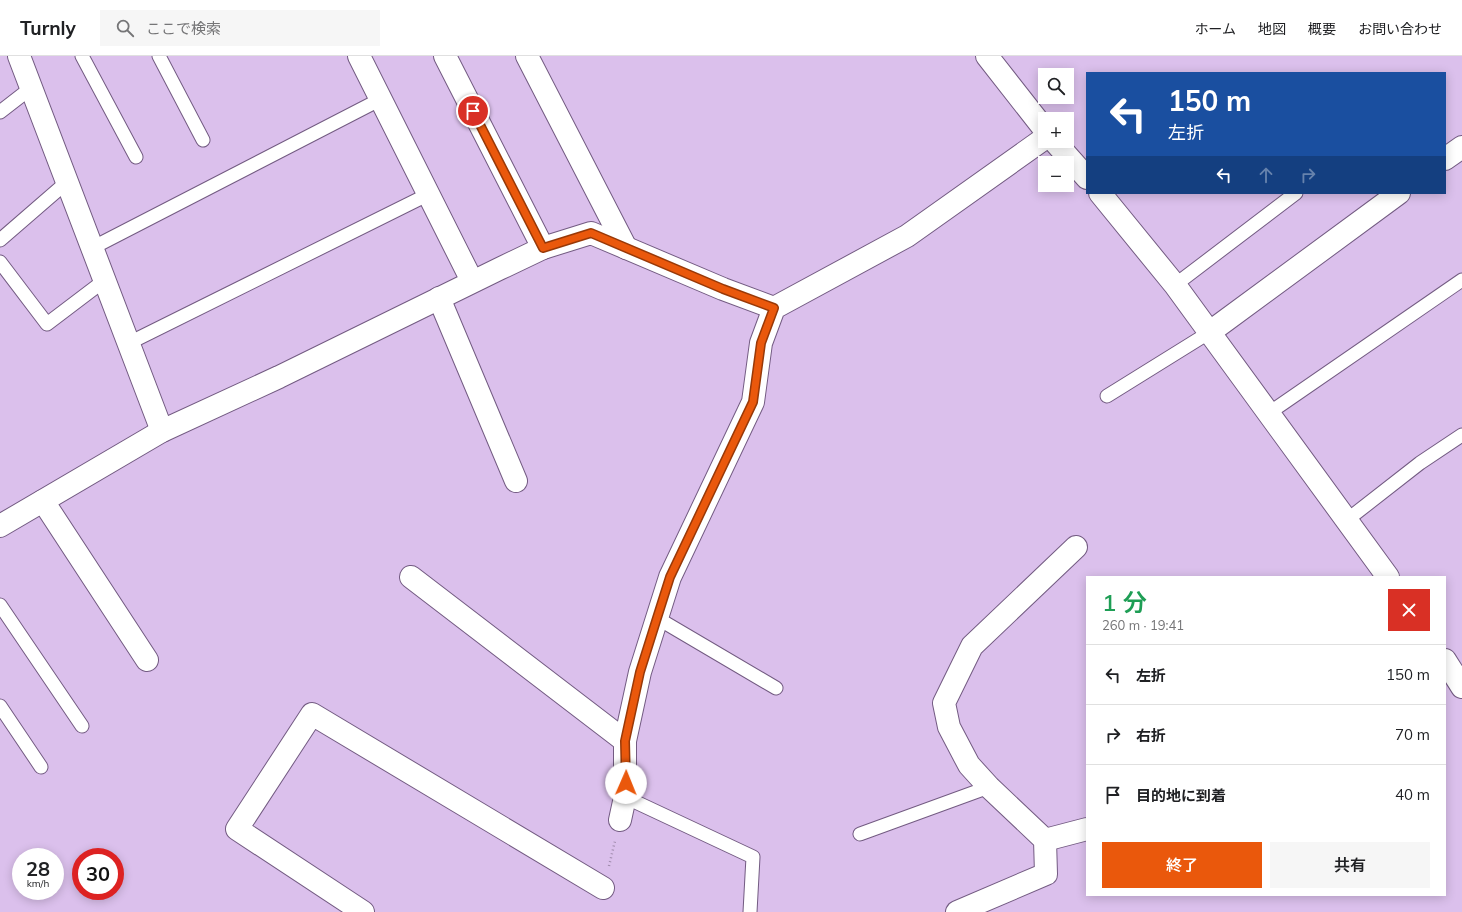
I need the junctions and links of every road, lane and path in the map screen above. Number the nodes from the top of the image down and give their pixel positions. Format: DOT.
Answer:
graph roads {
  1 [pos="19,56"];
  2 [pos="82,56"];
  3 [pos="159,56"];
  4 [pos="359,56"];
  5 [pos="445,56"];
  6 [pos="527,56"];
  7 [pos="989,57"];
  8 [pos="31,88"];
  9 [pos="382,99"];
  10 [pos="0,112"];
  11 [pos="1038,121"];
  12 [pos="203,140"];
  13 [pos="1038,143"];
  14 [pos="1462,147"];
  15 [pos="1060,148"];
  16 [pos="136,157"];
  17 [pos="1446,158"];
  18 [pos="1086,177"];
  19 [pos="67,182"];
  20 [pos="429,194"];
  21 [pos="1101,194"];
  22 [pos="1295,194"];
  23 [pos="1398,194"];
  24 [pos="0,240"];
  25 [pos="92,248"];
  26 [pos="543,248"];
  27 [pos="626,248"];
  28 [pos="0,262"];
  29 [pos="105,280"];
  30 [pos="1462,280"];
  31 [pos="472,281"];
  32 [pos="1176,285"];
  33 [pos="439,298"];
  34 [pos="774,308"];
  35 [pos="1210,332"];
  36 [pos="129,343"];
  37 [pos="1107,396"];
  38 [pos="1269,413"];
  39 [pos="162,431"];
  40 [pos="1462,435"];
  41 [pos="516,481"];
  42 [pos="44,500"];
  43 [pos="1347,520"];
  44 [pos="0,526"];
  45 [pos="1076,547"];
  46 [pos="1387,576"];
  47 [pos="411,577"];
  48 [pos="0,605"];
  49 [pos="657,618"];
  50 [pos="147,660"];
  51 [pos="1446,662"];
  52 [pos="1462,687"];
  53 [pos="776,688"];
  54 [pos="0,706"];
  55 [pos="82,726"];
  56 [pos="625,741"];
  57 [pos="41,767"];
  58 [pos="989,787"];
  59 [pos="625,797"];
  60 [pos="620,820"];
  61 [pos="1086,829"];
  62 [pos="860,834"];
  63 [pos="1045,840"];
  64 [pos="603,888"];
  65 [pos="363,912"];
  66 [pos="750,912"];
  67 [pos="957,912"];
  1 -- 8 [label="street"];
  2 -- 16 [label="lane"];
  3 -- 12 [label="lane"];
  4 -- 9 [label="street"];
  5 -- 26 [label="street"];
  6 -- 27 [label="street"];
  7 -- 11 [label="street"];
  8 -- 10 [label="lane"];
  8 -- 19 [label="street"];
  9 -- 20 [label="street"];
  9 -- 25 [label="lane"];
  13 -- 34 [label="street"];
  14 -- 17 [label="street"];
  15 -- 18 [label="street"];
  19 -- 24 [label="lane"];
  19 -- 25 [label="street"];
  20 -- 31 [label="street"];
  20 -- 36 [label="lane"];
  21 -- 32 [label="street"];
  22 -- 32 [label="lane"];
  23 -- 35 [label="street"];
  25 -- 29 [label="street"];
  26 -- 27 [label="street"];
  26 -- 31 [label="street"];
  27 -- 34 [label="street"];
  28 -- 29 [label="lane"];
  29 -- 36 [label="street"];
  30 -- 38 [label="lane"];
  31 -- 33 [label="street"];
  32 -- 35 [label="street"];
  33 -- 39 [label="street"];
  33 -- 41 [label="street"];
  34 -- 49 [label="street"];
  35 -- 37 [label="lane"];
  35 -- 38 [label="street"];
  36 -- 39 [label="street"];
  38 -- 43 [label="street"];
  39 -- 42 [label="street"];
  40 -- 43 [label="lane"];
  42 -- 44 [label="street"];
  42 -- 50 [label="street"];
  43 -- 46 [label="street"];
  45 -- 58 [label="street"];
  47 -- 56 [label="street"];
  48 -- 55 [label="lane"];
  49 -- 53 [label="lane"];
  49 -- 56 [label="street"];
  51 -- 52 [label="street"];
  54 -- 57 [label="lane"];
  56 -- 59 [label="street"];
  58 -- 62 [label="lane"];
  58 -- 63 [label="street"];
  59 -- 60 [label="street"];
  59 -- 66 [label="lane"];
  61 -- 63 [label="street"];
  63 -- 67 [label="street"];
  64 -- 65 [label="street"];
}
